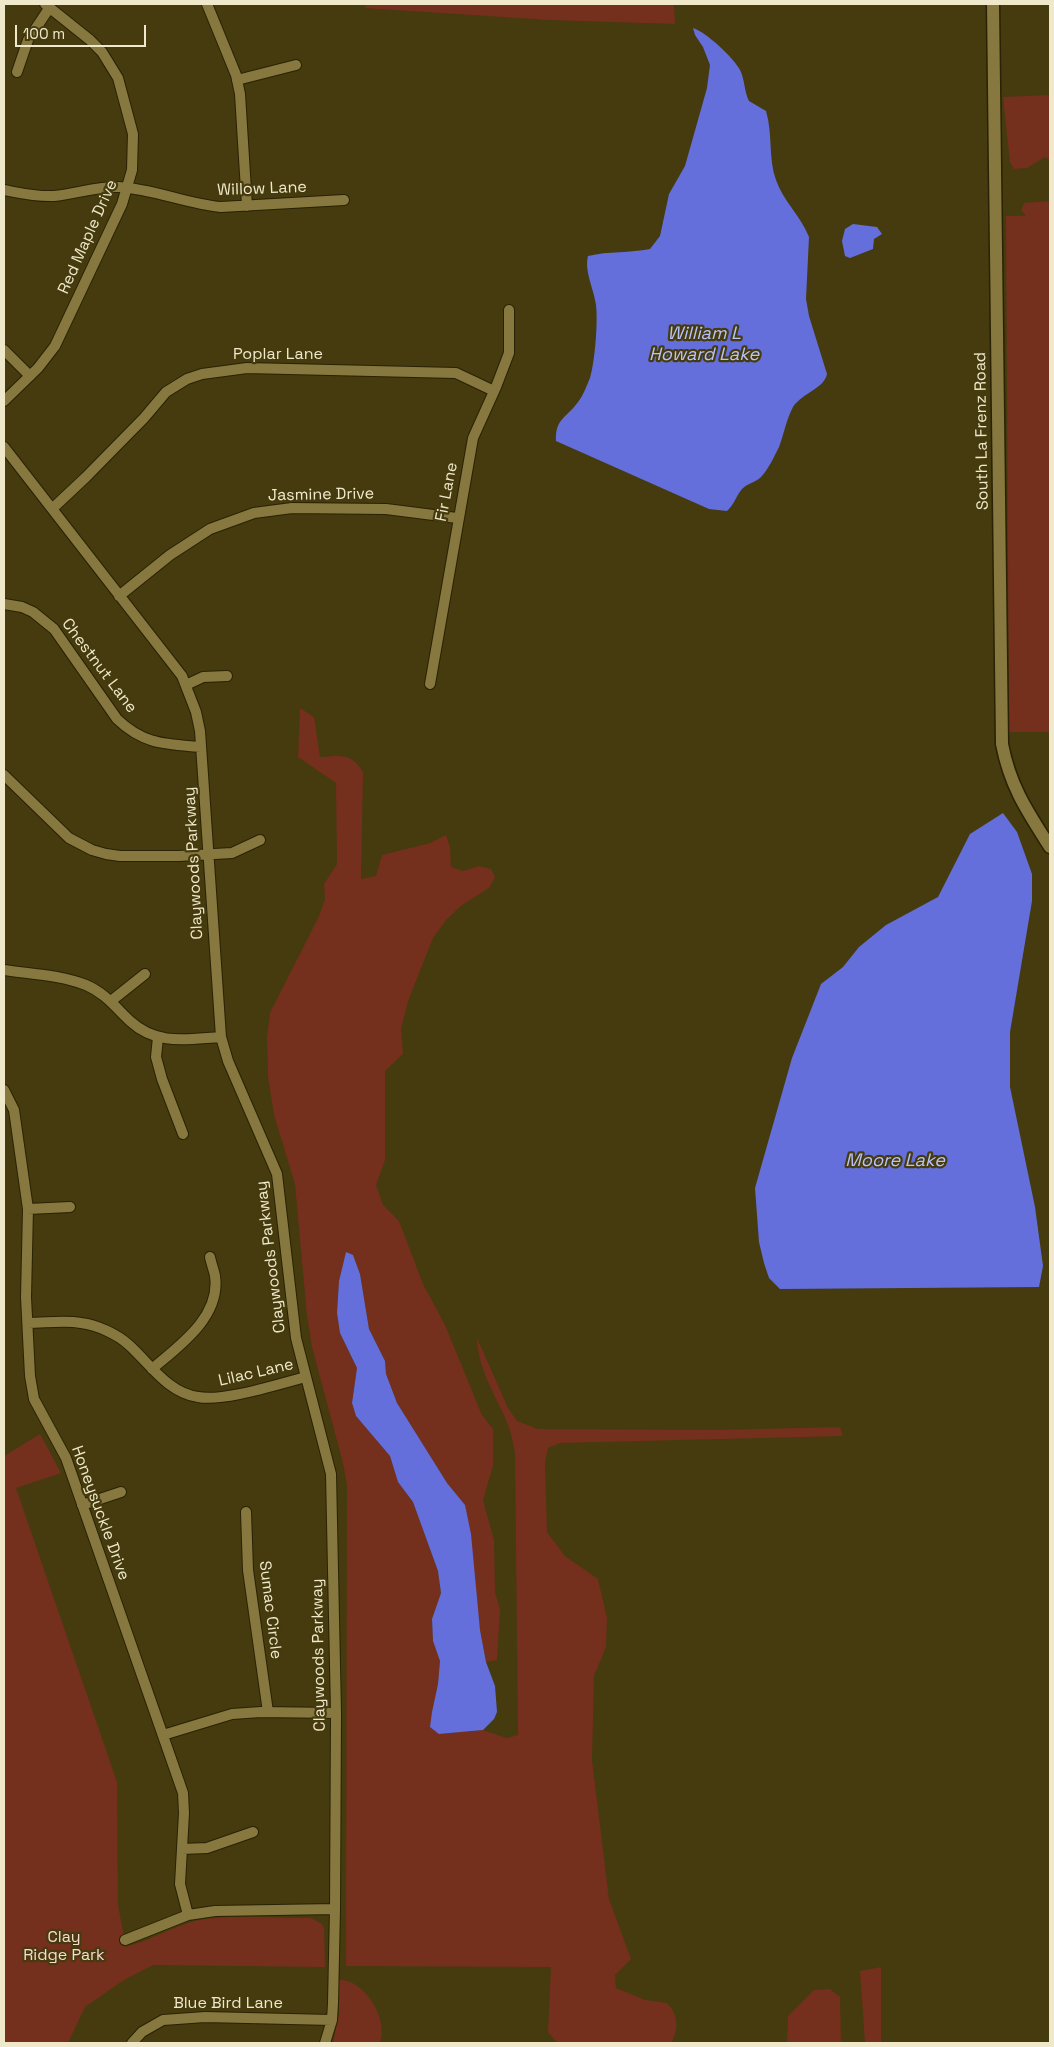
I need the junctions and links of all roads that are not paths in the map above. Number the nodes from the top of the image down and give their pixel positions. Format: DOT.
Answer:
graph roads {
  1 [pos="207,4"];
  2 [pos="993,4"];
  3 [pos="48,6"];
  4 [pos="296,65"];
  5 [pos="17,72"];
  6 [pos="237,80"];
  7 [pos="128,188"];
  8 [pos="4,190"];
  9 [pos="344,200"];
  10 [pos="247,206"];
  11 [pos="509,310"];
  12 [pos="4,350"];
  13 [pos="30,376"];
  14 [pos="494,391"];
  15 [pos="4,401"];
  16 [pos="4,448"];
  17 [pos="53,508"];
  18 [pos="457,518"];
  19 [pos="119,596"];
  20 [pos="4,604"];
  21 [pos="227,676"];
  22 [pos="430,684"];
  23 [pos="186,685"];
  24 [pos="201,747"];
  25 [pos="4,775"];
  26 [pos="260,840"];
  27 [pos="1050,847"];
  28 [pos="210,855"];
  29 [pos="4,970"];
  30 [pos="144,974"];
  31 [pos="111,1001"];
  32 [pos="158,1037"];
  33 [pos="221,1037"];
  34 [pos="4,1090"];
  35 [pos="183,1134"];
  36 [pos="70,1207"];
  37 [pos="28,1209"];
  38 [pos="210,1257"];
  39 [pos="28,1323"];
  40 [pos="152,1369"];
  41 [pos="306,1377"];
  42 [pos="121,1492"];
  43 [pos="82,1505"];
  44 [pos="246,1512"];
  45 [pos="268,1712"];
  46 [pos="336,1713"];
  47 [pos="163,1735"];
  48 [pos="253,1832"];
  49 [pos="182,1848"];
  50 [pos="335,1909"];
  51 [pos="188,1914"];
  52 [pos="125,1940"];
  53 [pos="332,2020"];
  54 [pos="132,2043"];
  55 [pos="325,2043"];
  1 -- 6 [label="street"];
  2 -- 27 [label="street, South La Frenz Road"];
  3 -- 5 [label="street"];
  3 -- 7 [label="street, Red Maple Drive"];
  4 -- 6 [label="street"];
  6 -- 10 [label="street"];
  7 -- 8 [label="street, Willow Lane"];
  7 -- 10 [label="street, Willow Lane"];
  7 -- 13 [label="street, Red Maple Drive"];
  9 -- 10 [label="street, Willow Lane"];
  11 -- 14 [label="street, Fir Lane"];
  12 -- 13 [label="street"];
  13 -- 15 [label="street, Red Maple Drive"];
  14 -- 17 [label="street, Poplar Lane"];
  14 -- 18 [label="street, Fir Lane"];
  16 -- 17 [label="street, Claywoods Parkway"];
  17 -- 19 [label="street, Claywoods Parkway"];
  18 -- 19 [label="street, Jasmine Drive"];
  18 -- 22 [label="street, Fir Lane"];
  19 -- 23 [label="street, Claywoods Parkway"];
  20 -- 24 [label="street, Chestnut Lane"];
  21 -- 23 [label="street"];
  23 -- 24 [label="street, Claywoods Parkway"];
  24 -- 28 [label="street, Claywoods Parkway"];
  25 -- 28 [label="street"];
  26 -- 28 [label="street"];
  28 -- 33 [label="street, Claywoods Parkway"];
  29 -- 31 [label="street"];
  30 -- 31 [label="street"];
  31 -- 32 [label="street"];
  32 -- 33 [label="street"];
  32 -- 35 [label="street"];
  33 -- 41 [label="street, Claywoods Parkway"];
  34 -- 37 [label="street, Honeysuckle Drive"];
  36 -- 37 [label="street"];
  37 -- 39 [label="street, Honeysuckle Drive"];
  38 -- 40 [label="street"];
  39 -- 40 [label="street, Lilac Lane"];
  39 -- 43 [label="street, Honeysuckle Drive"];
  40 -- 41 [label="street, Lilac Lane"];
  41 -- 46 [label="street, Claywoods Parkway"];
  42 -- 43 [label="street"];
  43 -- 47 [label="street, Honeysuckle Drive"];
  44 -- 45 [label="street, Sumac Circle"];
  45 -- 46 [label="street"];
  45 -- 47 [label="street"];
  46 -- 50 [label="street, Claywoods Parkway"];
  47 -- 49 [label="street, Honeysuckle Drive"];
  48 -- 49 [label="street"];
  49 -- 51 [label="street, Honeysuckle Drive"];
  50 -- 51 [label="street"];
  50 -- 53 [label="street, Claywoods Parkway"];
  51 -- 52 [label="street"];
  53 -- 54 [label="street, Blue Bird Lane"];
  53 -- 55 [label="street, Claywoods Parkway"];
}
